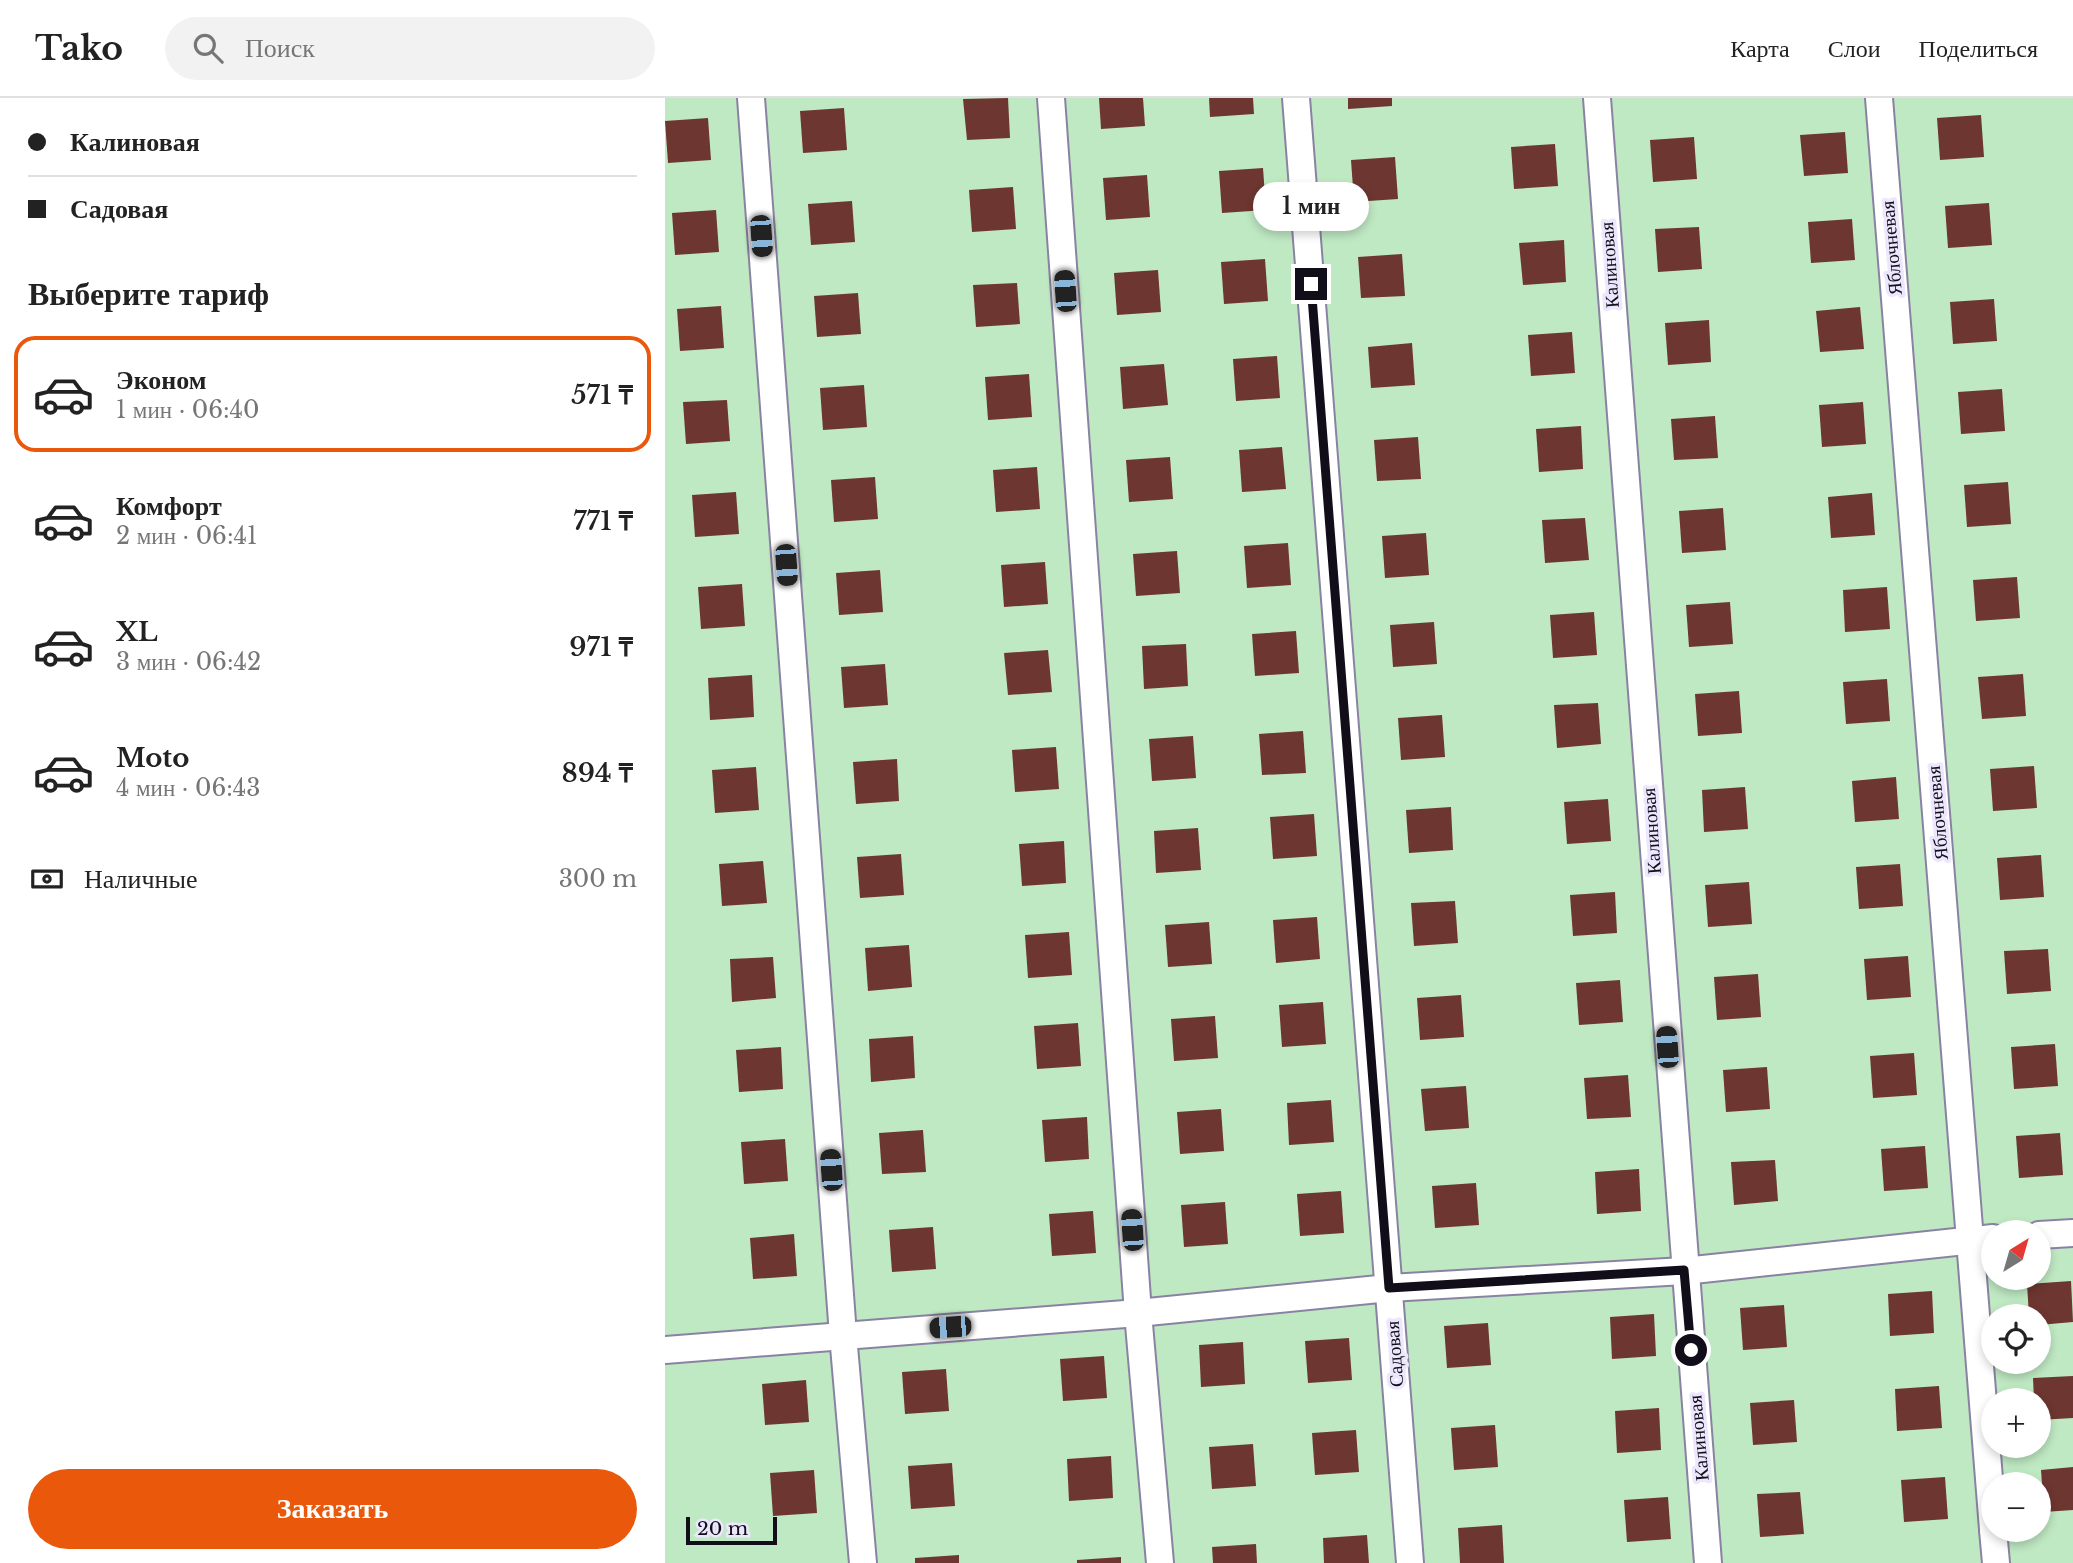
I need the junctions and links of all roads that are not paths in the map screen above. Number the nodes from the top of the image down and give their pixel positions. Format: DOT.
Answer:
graph roads {
  1 [pos="751,98"];
  2 [pos="1051,98"];
  3 [pos="1296,98"];
  4 [pos="1597,98"];
  5 [pos="1879,98"];
  6 [pos="1981,1228"];
  7 [pos="2073,1233"];
  8 [pos="2051,1235"];
  9 [pos="1981,1239"];
  10 [pos="1684,1270"];
  11 [pos="1389,1288"];
  12 [pos="1984,1290"];
  13 [pos="1138,1313"];
  14 [pos="843,1335"];
  15 [pos="665,1350"];
  16 [pos="1991,1472"];
  17 [pos="1994,1542"];
  18 [pos="863,1563"];
  19 [pos="1160,1563"];
  20 [pos="1410,1563"];
  21 [pos="1709,1563"];
  22 [pos="1996,1563"];
  1 -- 14 [label="street"];
  2 -- 13 [label="street"];
  3 -- 11 [label="street, Садовая"];
  4 -- 10 [label="street, Калиновая"];
  5 -- 6 [label="street, Яблочневая"];
  7 -- 8 [label="street"];
  9 -- 10 [label="street"];
  10 -- 11 [label="street"];
  10 -- 21 [label="street, Калиновая"];
  11 -- 13 [label="street"];
  11 -- 20 [label="street, Садовая"];
  12 -- 16 [label="street, Яблочневая"];
  13 -- 14 [label="street"];
  13 -- 19 [label="street"];
  14 -- 15 [label="street"];
  14 -- 18 [label="street"];
  17 -- 22 [label="street, Яблочневая"];
}
